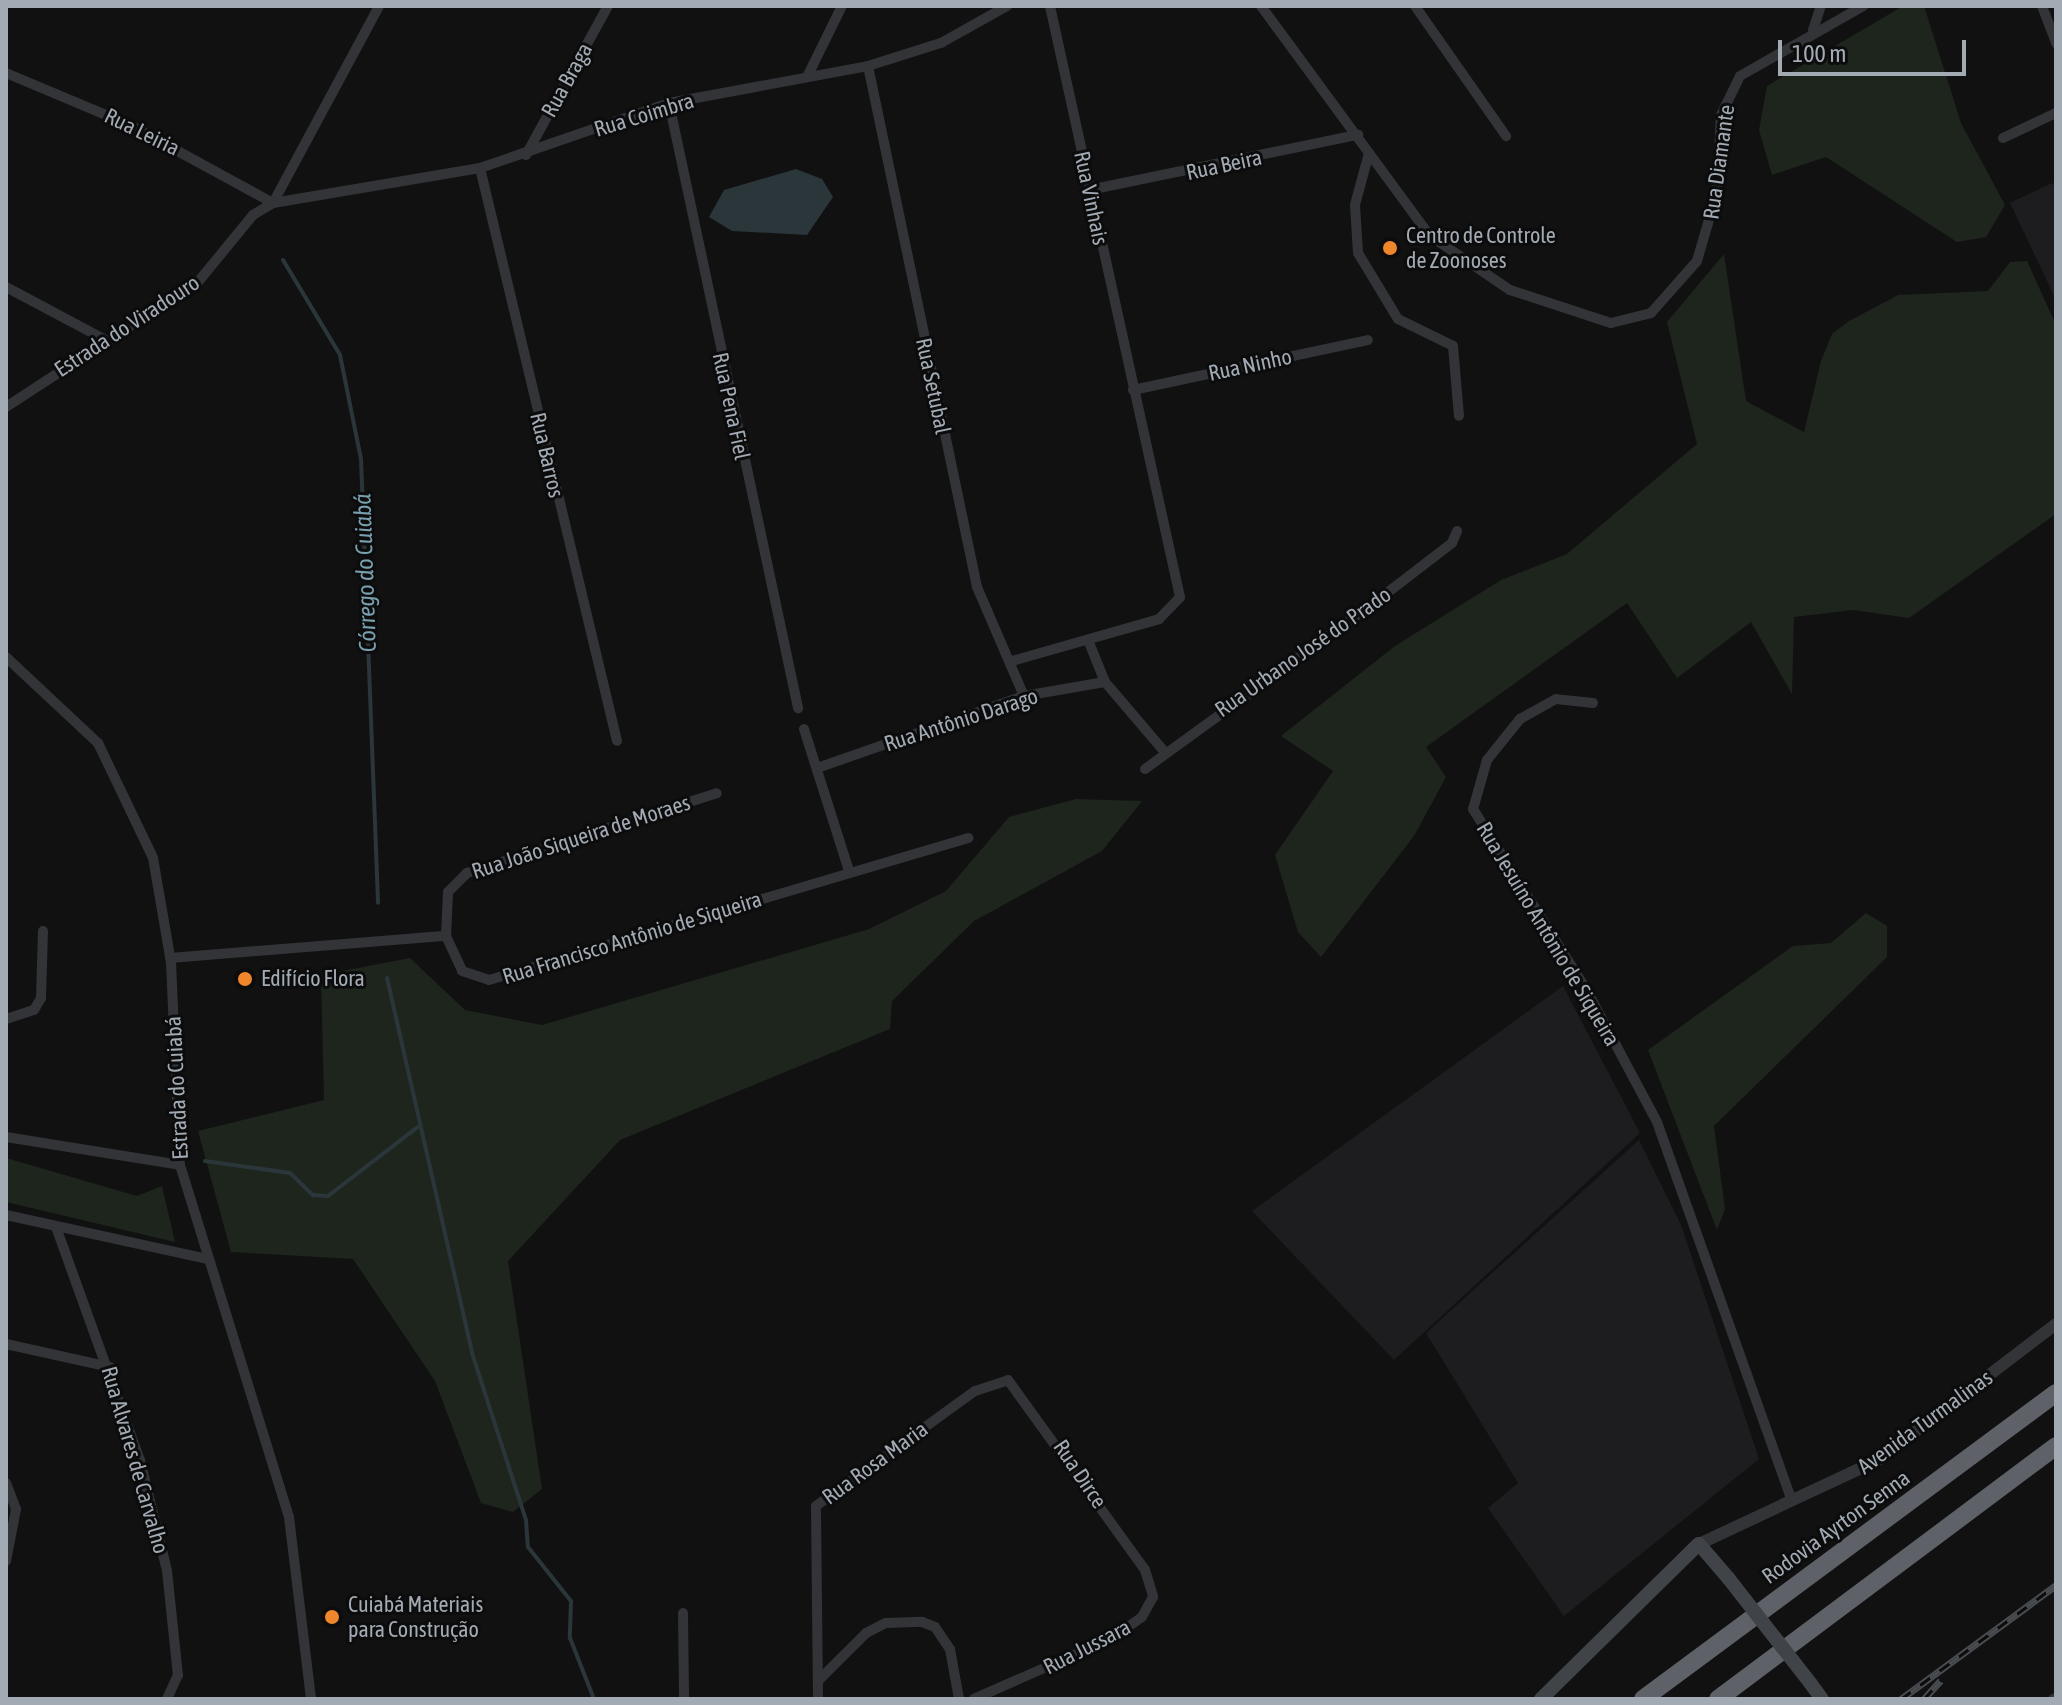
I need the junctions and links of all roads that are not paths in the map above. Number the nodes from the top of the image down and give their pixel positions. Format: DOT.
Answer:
graph roads {
  1 [pos="379,6"];
  2 [pos="608,6"];
  3 [pos="842,6"];
  4 [pos="1007,6"];
  5 [pos="1050,6"];
  6 [pos="1261,6"];
  7 [pos="1415,6"];
  8 [pos="1821,6"];
  9 [pos="1863,6"];
  10 [pos="2042,6"];
  11 [pos="1813,30"];
  12 [pos="2056,43"];
  13 [pos="868,66"];
  14 [pos="6,73"];
  15 [pos="808,75"];
  16 [pos="669,103"];
  17 [pos="2056,113"];
  18 [pos="1358,135"];
  19 [pos="1506,136"];
  20 [pos="2003,138"];
  21 [pos="1369,153"];
  22 [pos="526,155"];
  23 [pos="480,168"];
  24 [pos="1089,190"];
  25 [pos="273,203"];
  26 [pos="6,287"];
  27 [pos="104,339"];
  28 [pos="1368,340"];
  29 [pos="1133,390"];
  30 [pos="6,407"];
  31 [pos="1459,416"];
  32 [pos="1457,531"];
  33 [pos="1088,640"];
  34 [pos="6,657"];
  35 [pos="1012,661"];
  36 [pos="1105,682"];
  37 [pos="1024,696"];
  38 [pos="1593,703"];
  39 [pos="798,708"];
  40 [pos="804,729"];
  41 [pos="617,741"];
  42 [pos="1163,750"];
  43 [pos="820,767"];
  44 [pos="1145,769"];
  45 [pos="717,793"];
  46 [pos="968,838"];
  47 [pos="849,871"];
  48 [pos="43,931"];
  49 [pos="446,936"];
  50 [pos="170,958"];
  51 [pos="6,1019"];
  52 [pos="6,1137"];
  53 [pos="180,1165"];
  54 [pos="6,1215"];
  55 [pos="56,1227"];
  56 [pos="208,1259"];
  57 [pos="2056,1324"];
  58 [pos="6,1344"];
  59 [pos="110,1367"];
  60 [pos="975,1391"];
  61 [pos="2056,1393"];
  62 [pos="2056,1446"];
  63 [pos="6,1483"];
  64 [pos="1791,1499"];
  65 [pos="1699,1544"];
  66 [pos="6,1561"];
  67 [pos="1150,1607"];
  68 [pos="683,1613"];
  69 [pos="818,1681"];
  70 [pos="167,1699"];
  71 [pos="311,1699"];
  72 [pos="684,1699"];
  73 [pos="818,1699"];
  74 [pos="959,1699"];
  75 [pos="974,1699"];
  76 [pos="1541,1699"];
  77 [pos="1643,1699"];
  78 [pos="1718,1699"];
  79 [pos="1822,1699"];
  1 -- 25 [label="street"];
  2 -- 22 [label="street, Rua Braga"];
  3 -- 15 [label="street"];
  4 -- 13 [label="street, Rua Coimbra"];
  5 -- 24 [label="street, Rua Vinhais"];
  6 -- 18 [label="street, Rua Diamante"];
  7 -- 19 [label="street"];
  8 -- 11 [label="street"];
  9 -- 11 [label="street, Rua Diamante"];
  10 -- 12 [label="street"];
  11 -- 21 [label="street, Rua Diamante"];
  13 -- 15 [label="street, Rua Coimbra"];
  13 -- 35 [label="street, Rua Setubal"];
  14 -- 25 [label="street, Rua Leiria"];
  15 -- 16 [label="street, Rua Coimbra"];
  16 -- 22 [label="street, Rua Coimbra"];
  16 -- 39 [label="street, Rua Pena Fiel"];
  17 -- 20 [label="street"];
  18 -- 21 [label="street, Rua Diamante"];
  18 -- 24 [label="street, Rua Beira"];
  21 -- 31 [label="street"];
  22 -- 23 [label="street, Rua Coimbra"];
  23 -- 25 [label="street, Rua Coimbra"];
  23 -- 41 [label="street, Rua Barros"];
  24 -- 29 [label="street, Rua Vinhais"];
  25 -- 27 [label="street, Estrada do Viradouro"];
  26 -- 27 [label="street"];
  27 -- 30 [label="street, Estrada do Viradouro"];
  28 -- 29 [label="street, Rua Ninho"];
  29 -- 33 [label="street, Rua Vinhais"];
  32 -- 42 [label="street, Rua Urbano José do Prado"];
  33 -- 35 [label="street"];
  33 -- 36 [label="street"];
  34 -- 50 [label="street, Estrada do Cuiabá"];
  35 -- 37 [label="street, Rua Setubal"];
  36 -- 37 [label="street, Rua Antônio Darago"];
  36 -- 42 [label="street"];
  37 -- 43 [label="street, Rua Antônio Darago"];
  38 -- 64 [label="street, Rua Jesuíno Antônio de Siqueira"];
  40 -- 43 [label="street"];
  42 -- 44 [label="street, Rua Urbano José do Prado"];
  43 -- 47 [label="street"];
  45 -- 49 [label="street, Rua João Siqueira de Moraes"];
  46 -- 47 [label="street, Rua Francisco Antônio de Siqueira"];
  47 -- 49 [label="street, Rua Francisco Antônio de Siqueira"];
  48 -- 51 [label="street"];
  49 -- 50 [label="street"];
  50 -- 53 [label="street, Estrada do Cuiabá"];
  52 -- 53 [label="street"];
  53 -- 56 [label="street, Estrada do Cuiabá"];
  54 -- 55 [label="street"];
  55 -- 56 [label="street"];
  55 -- 59 [label="street, Rua Alvares de Carvalho"];
  56 -- 71 [label="street, Estrada do Cuiabá"];
  57 -- 64 [label="street, Avenida Turmalinas"];
  58 -- 59 [label="street"];
  59 -- 70 [label="street, Rua Alvares de Carvalho"];
  60 -- 67 [label="street, Rua Dirce"];
  60 -- 69 [label="street, Rua Rosa Maria"];
  61 -- 77 [label="highway, Rodovia Ayrton Senna"];
  62 -- 78 [label="highway"];
  63 -- 66 [label="street"];
  64 -- 65 [label="street, Avenida Turmalinas"];
  65 -- 76 [label="main road"];
  65 -- 79 [label="main road, bridge"];
  67 -- 75 [label="street, Rua Jussara"];
  68 -- 72 [label="street"];
  69 -- 73 [label="street, Rua Rosa Maria"];
  69 -- 74 [label="street"];
}
